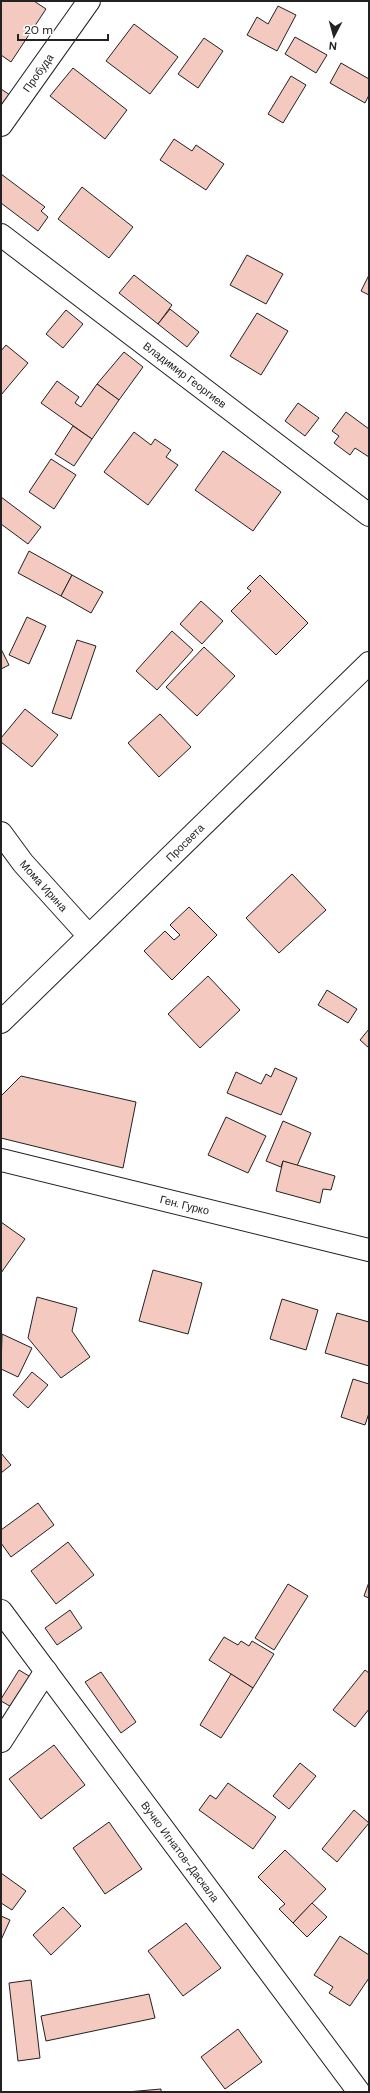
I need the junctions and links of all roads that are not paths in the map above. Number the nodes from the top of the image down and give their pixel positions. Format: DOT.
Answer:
graph roads {
  1 [pos="89,1"];
  2 [pos="1,125"];
  3 [pos="1,235"];
  4 [pos="369,515"];
  5 [pos="369,663"];
  6 [pos="1,834"];
  7 [pos="89,936"];
  8 [pos="1,1022"];
  9 [pos="1,1160"];
  10 [pos="369,1250"];
  11 [pos="1,1611"];
  12 [pos="46,1671"];
  13 [pos="1,1741"];
  14 [pos="369,2084"];
  15 [pos="359,2092"];
  16 [pos="364,2092"];
  1 -- 2 [label="street, Пробуда"];
  3 -- 4 [label="street, Владимир Георгиев"];
  5 -- 7 [label="street, Просвета"];
  6 -- 7 [label="street, Мома Ирина"];
  7 -- 8 [label="street, Просвета"];
  9 -- 10 [label="street, Ген. Гурко"];
  11 -- 12 [label="street, Вучко Игнатов-Даскала"];
  12 -- 13 [label="street"];
  12 -- 15 [label="street, Вучко Игнатов-Даскала"];
  14 -- 16 [label="street"];
}
